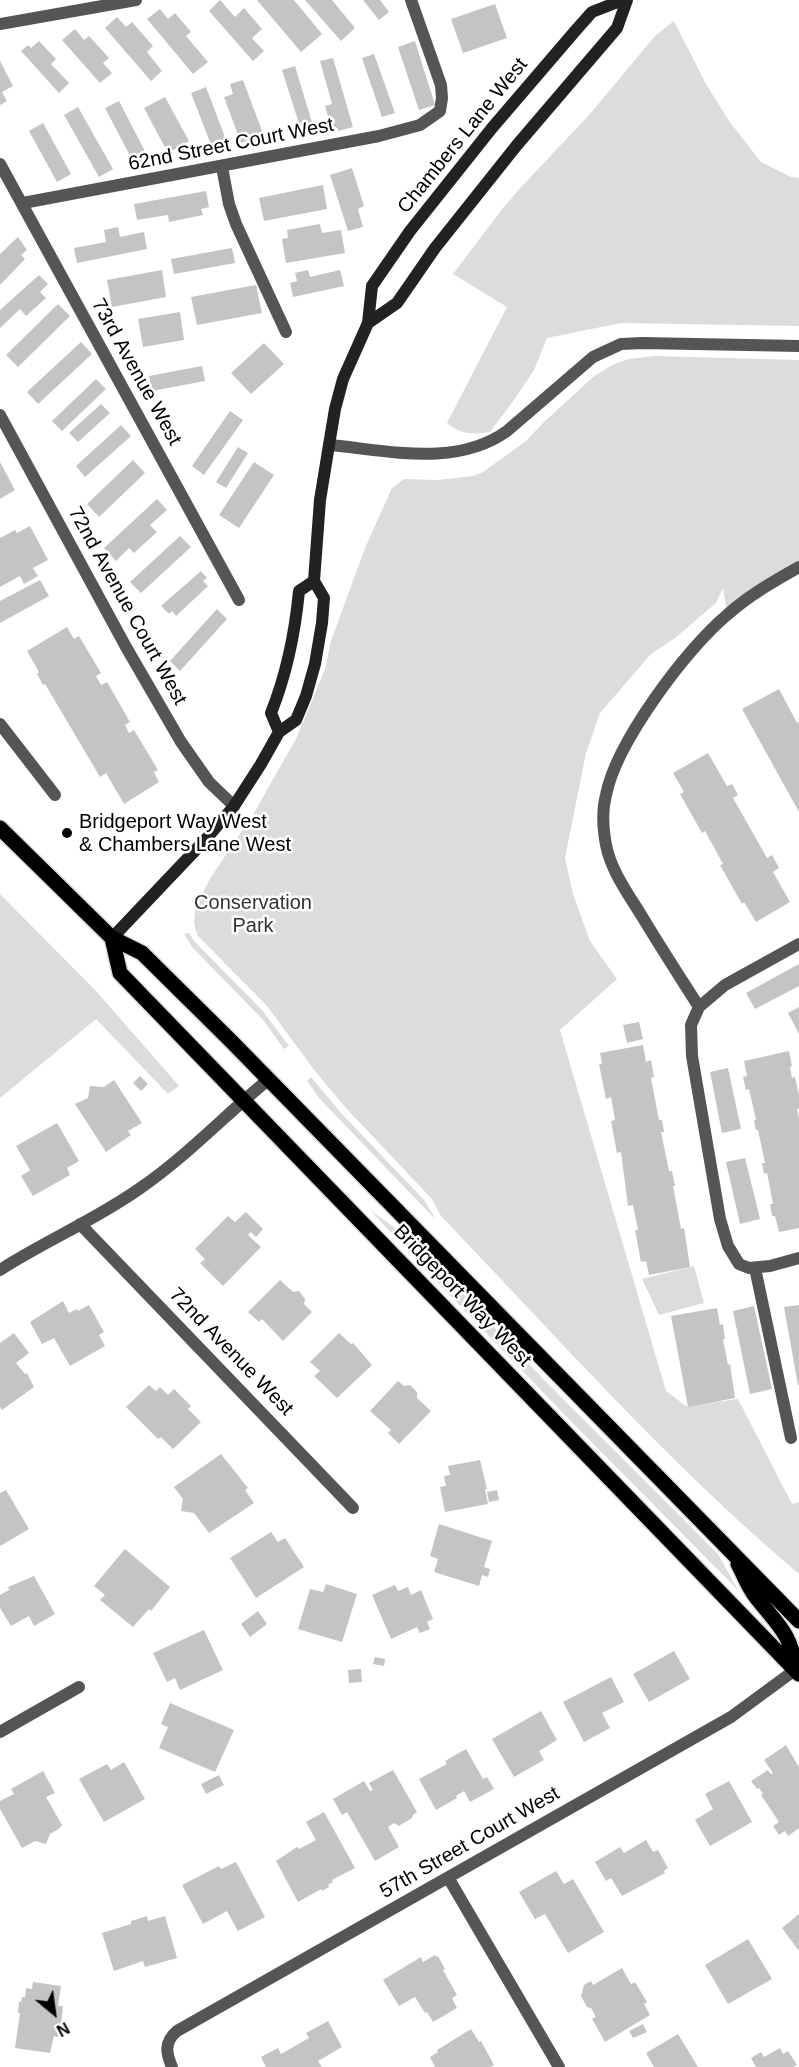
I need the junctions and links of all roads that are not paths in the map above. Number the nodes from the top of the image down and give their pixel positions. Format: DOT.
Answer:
graph roads {
  1 [pos="136,0"];
  2 [pos="411,0"];
  3 [pos="625,0"];
  4 [pos="0,24"];
  5 [pos="0,164"];
  6 [pos="222,167"];
  7 [pos="24,203"];
  8 [pos="368,323"];
  9 [pos="286,332"];
  10 [pos="799,346"];
  11 [pos="0,415"];
  12 [pos="329,445"];
  13 [pos="799,567"];
  14 [pos="314,581"];
  15 [pos="239,600"];
  16 [pos="0,724"];
  17 [pos="279,732"];
  18 [pos="55,795"];
  19 [pos="234,806"];
  20 [pos="0,828"];
  21 [pos="112,938"];
  22 [pos="799,944"];
  23 [pos="699,1007"];
  24 [pos="269,1079"];
  25 [pos="243,1100"];
  26 [pos="80,1224"];
  27 [pos="799,1258"];
  28 [pos="755,1268"];
  29 [pos="0,1270"];
  30 [pos="791,1438"];
  31 [pos="353,1508"];
  32 [pos="727,1546"];
  33 [pos="799,1621"];
  34 [pos="798,1672"];
  35 [pos="79,1687"];
  36 [pos="2,1727"];
  37 [pos="449,1879"];
  38 [pos="172,2067"];
  39 [pos="559,2067"];
  1 -- 4 [label="street"];
  2 -- 6 [label="street, 62nd Street Court West"];
  3 -- 8 [label="street, Chambers Lane West"];
  3 -- 8 [label="street, Chambers Lane West"];
  5 -- 7 [label="street, 73rd Avenue West"];
  6 -- 7 [label="street, 62nd Street Court West"];
  6 -- 9 [label="street"];
  7 -- 15 [label="street, 73rd Avenue West"];
  8 -- 12 [label="street, Chambers Lane West"];
  10 -- 12 [label="street"];
  11 -- 19 [label="street, 72nd Avenue Court West"];
  12 -- 14 [label="street, Chambers Lane West"];
  13 -- 23 [label="street"];
  14 -- 17 [label="street"];
  14 -- 17 [label="street, Chambers Lane West"];
  16 -- 18 [label="street"];
  17 -- 19 [label="street, Chambers Lane West"];
  19 -- 21 [label="street, Chambers Lane West"];
  20 -- 21 [label="main road, Bridgeport Way West"];
  21 -- 24 [label="main road, Bridgeport Way West"];
  21 -- 25 [label="main road, Bridgeport Way West"];
  22 -- 23 [label="street"];
  23 -- 28 [label="street"];
  24 -- 25 [label="street"];
  24 -- 32 [label="main road, Bridgeport Way West"];
  25 -- 26 [label="street"];
  25 -- 34 [label="main road, Bridgeport Way West"];
  26 -- 29 [label="street"];
  26 -- 31 [label="street, 72nd Avenue West"];
  27 -- 28 [label="street"];
  28 -- 30 [label="street"];
  32 -- 33 [label="main road, Bridgeport Way West"];
  32 -- 34 [label="main road"];
  34 -- 37 [label="street, 57th Street Court West"];
  35 -- 36 [label="street"];
  37 -- 38 [label="street, 57th Street Court West"];
  37 -- 39 [label="street"];
}
